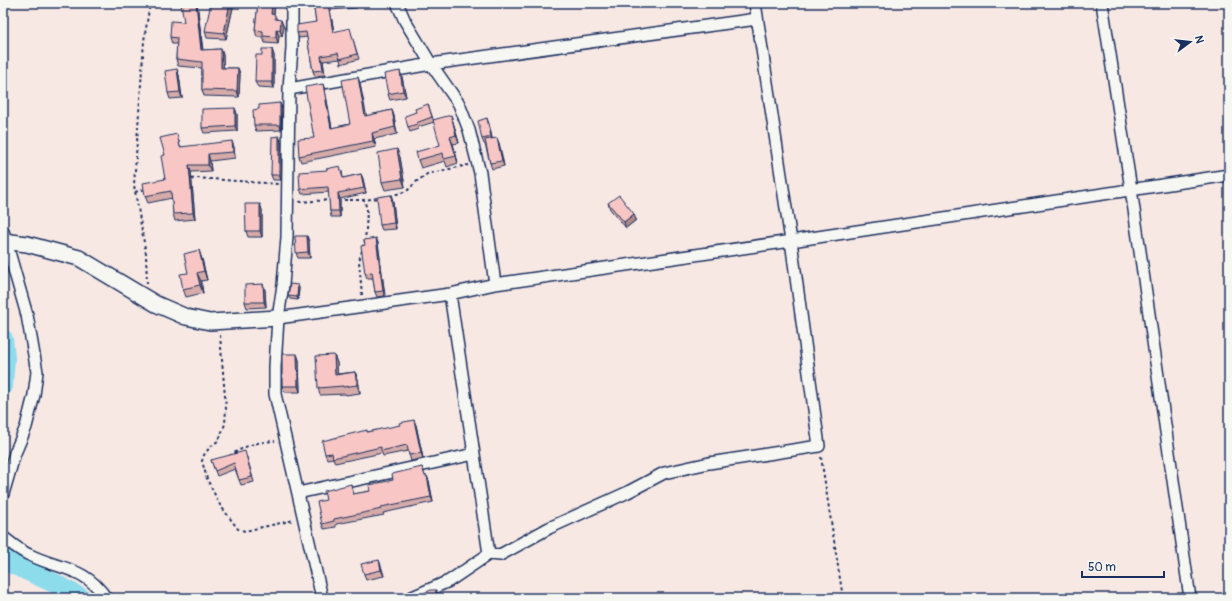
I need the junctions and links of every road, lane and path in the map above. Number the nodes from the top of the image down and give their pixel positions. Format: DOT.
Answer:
graph roads {
  1 [pos="150,3"];
  2 [pos="292,3"];
  3 [pos="397,3"];
  4 [pos="755,3"];
  5 [pos="1102,3"];
  6 [pos="758,20"];
  7 [pos="431,64"];
  8 [pos="289,89"];
  9 [pos="477,164"];
  10 [pos="1229,175"];
  11 [pos="190,179"];
  12 [pos="288,184"];
  13 [pos="149,188"];
  14 [pos="1131,189"];
  15 [pos="135,192"];
  16 [pos="388,196"];
  17 [pos="382,197"];
  18 [pos="364,200"];
  19 [pos="287,202"];
  20 [pos="4,238"];
  21 [pos="791,242"];
  22 [pos="495,284"];
  23 [pos="450,294"];
  24 [pos="146,298"];
  25 [pos="363,306"];
  26 [pos="278,318"];
  27 [pos="219,322"];
  28 [pos="286,440"];
  29 [pos="819,446"];
  30 [pos="474,454"];
  31 [pos="229,457"];
  32 [pos="298,493"];
  33 [pos="3,494"];
  34 [pos="304,518"];
  35 [pos="3,537"];
  36 [pos="489,554"];
  37 [pos="106,598"];
  38 [pos="322,598"];
  39 [pos="410,598"];
  40 [pos="842,598"];
  41 [pos="1190,598"];
  1 -- 15 [label="path"];
  2 -- 8 [label="street"];
  3 -- 7 [label="street"];
  4 -- 6 [label="street"];
  5 -- 14 [label="street"];
  6 -- 7 [label="street"];
  6 -- 21 [label="street"];
  7 -- 8 [label="street"];
  7 -- 9 [label="street"];
  8 -- 12 [label="street"];
  9 -- 16 [label="path"];
  9 -- 22 [label="street"];
  10 -- 14 [label="street"];
  11 -- 12 [label="path"];
  12 -- 19 [label="street"];
  13 -- 15 [label="path"];
  14 -- 21 [label="street"];
  14 -- 41 [label="street"];
  15 -- 24 [label="path"];
  17 -- 18 [label="path"];
  18 -- 19 [label="path"];
  18 -- 25 [label="path"];
  19 -- 26 [label="street"];
  20 -- 24 [label="street"];
  20 -- 33 [label="street"];
  21 -- 22 [label="street"];
  21 -- 29 [label="street"];
  22 -- 23 [label="street"];
  23 -- 25 [label="street"];
  23 -- 30 [label="street"];
  24 -- 27 [label="street"];
  25 -- 26 [label="street"];
  26 -- 27 [label="street"];
  26 -- 28 [label="street"];
  27 -- 34 [label="path"];
  28 -- 31 [label="path"];
  28 -- 32 [label="street"];
  29 -- 36 [label="street"];
  29 -- 40 [label="path"];
  30 -- 32 [label="street"];
  30 -- 36 [label="street"];
  32 -- 34 [label="street"];
  34 -- 38 [label="street"];
  35 -- 37 [label="street"];
  36 -- 39 [label="street"];
}
